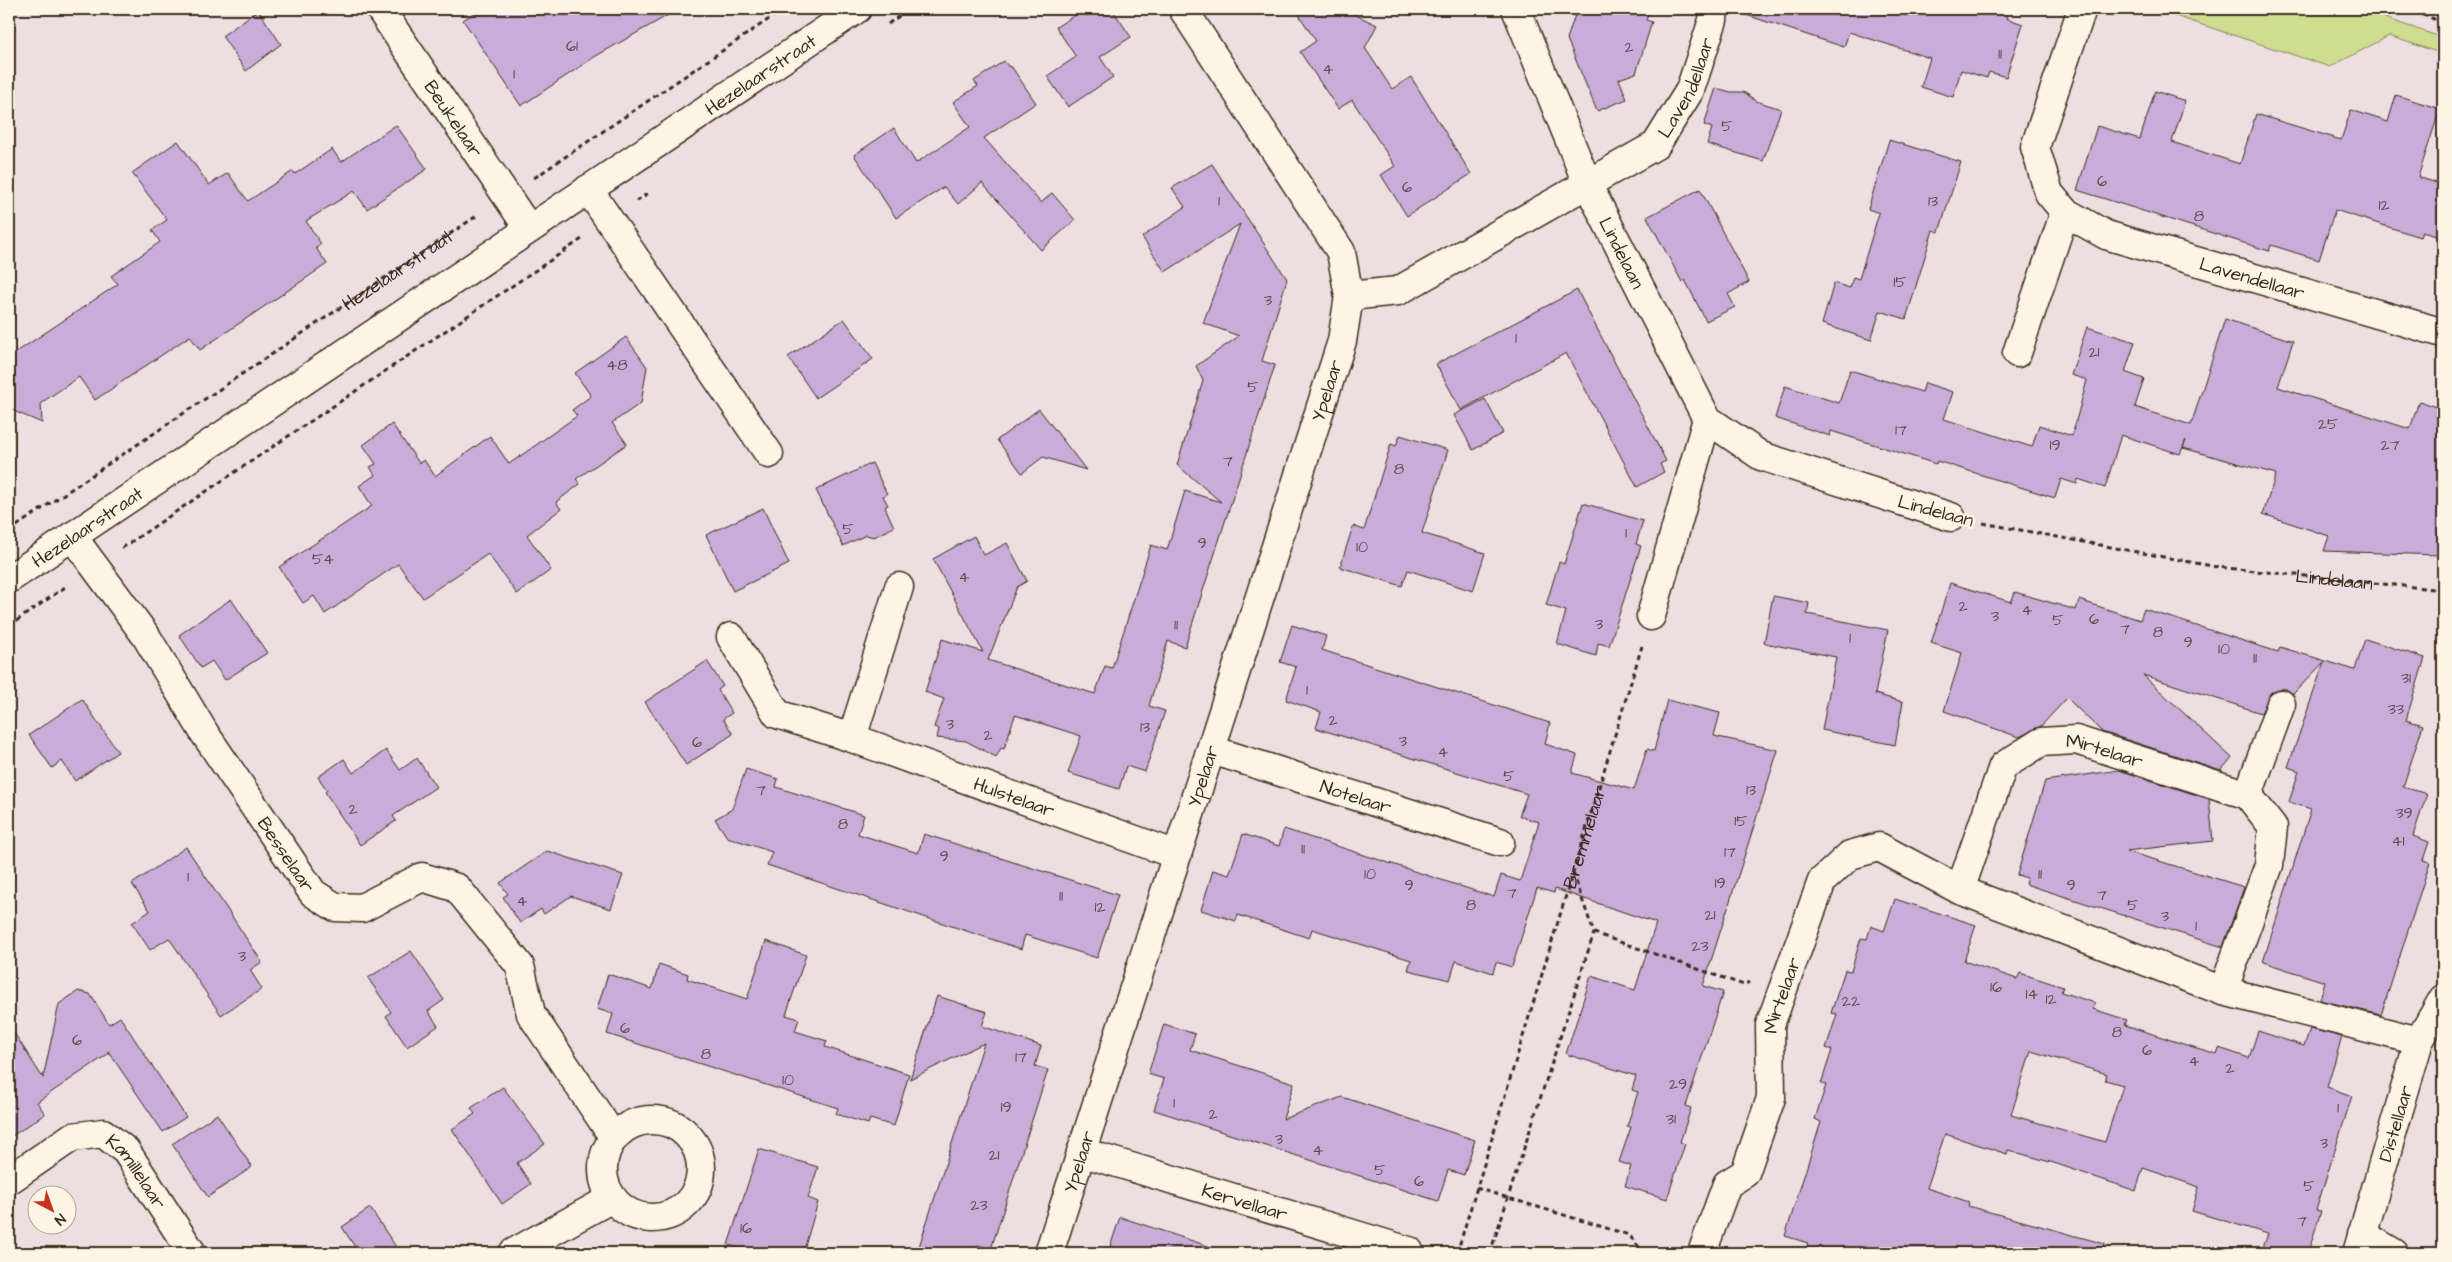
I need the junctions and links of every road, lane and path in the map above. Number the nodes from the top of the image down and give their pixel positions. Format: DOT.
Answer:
graph roads {
  1 [pos="380,9"];
  2 [pos="784,9"];
  3 [pos="857,9"];
  4 [pos="1183,9"];
  5 [pos="1516,9"];
  6 [pos="1714,9"];
  7 [pos="2082,9"];
  8 [pos="2405,9"];
  9 [pos="2443,22"];
  10 [pos="1587,183"];
  11 [pos="588,189"];
  12 [pos="508,195"];
  13 [pos="2065,212"];
  14 [pos="529,229"];
  15 [pos="1349,296"];
  16 [pos="2443,333"];
  17 [pos="2017,353"];
  18 [pos="1707,419"];
  19 [pos="769,454"];
  20 [pos="1951,517"];
  21 [pos="9,531"];
  22 [pos="72,536"];
  23 [pos="9,579"];
  24 [pos="899,587"];
  25 [pos="2443,590"];
  26 [pos="1651,616"];
  27 [pos="731,637"];
  28 [pos="2281,704"];
  29 [pos="852,738"];
  30 [pos="1212,750"];
  31 [pos="2248,795"];
  32 [pos="1500,842"];
  33 [pos="1178,855"];
  34 [pos="1573,872"];
  35 [pos="1960,890"];
  36 [pos="1594,933"];
  37 [pos="1787,977"];
  38 [pos="2223,991"];
  39 [pos="2443,999"];
  40 [pos="2419,1041"];
  41 [pos="614,1138"];
  42 [pos="1080,1152"];
  43 [pos="9,1180"];
  44 [pos="1476,1188"];
  45 [pos="612,1198"];
  46 [pos="1509,1198"];
  47 [pos="2360,1244"];
  48 [pos="1409,1250"];
  49 [pos="192,1253"];
  50 [pos="513,1253"];
  51 [pos="1049,1253"];
  52 [pos="1458,1253"];
  53 [pos="1490,1253"];
  54 [pos="1644,1253"];
  55 [pos="1708,1253"];
  56 [pos="2394,1253"];
  1 -- 12 [label="street, Beukelaar"];
  2 -- 12 [label="path, Hezelaarstraat"];
  3 -- 11 [label="street, Hezelaarstraat"];
  4 -- 15 [label="street, Ypelaar"];
  5 -- 10 [label="street"];
  6 -- 10 [label="street, Lavendellaar"];
  7 -- 13 [label="street, Lavendellaar"];
  8 -- 9 [label="path"];
  10 -- 15 [label="street"];
  10 -- 18 [label="street, Lindelaan"];
  11 -- 14 [label="street, Hezelaarstraat"];
  11 -- 19 [label="street"];
  12 -- 14 [label="street, Beukelaar"];
  12 -- 21 [label="path, Hezelaarstraat"];
  13 -- 16 [label="street, Lavendellaar"];
  13 -- 17 [label="street"];
  14 -- 22 [label="street, Hezelaarstraat"];
  15 -- 30 [label="street, Ypelaar"];
  18 -- 20 [label="street, Lindelaan"];
  18 -- 26 [label="street"];
  20 -- 25 [label="path, Lindelaan"];
  22 -- 23 [label="street, Hezelaarstraat"];
  22 -- 41 [label="street, Besselaar"];
  24 -- 29 [label="street"];
  26 -- 34 [label="path, Bremmelaar"];
  27 -- 29 [label="street, Hulstelaar"];
  28 -- 31 [label="street"];
  29 -- 33 [label="street, Hulstelaar"];
  30 -- 32 [label="street, Notelaar"];
  30 -- 33 [label="street, Ypelaar"];
  31 -- 35 [label="street, Mirtelaar"];
  31 -- 38 [label="street"];
  33 -- 42 [label="street, Ypelaar"];
  34 -- 36 [label="path"];
  34 -- 44 [label="path, Bremmelaar"];
  35 -- 37 [label="street, Mirtelaar"];
  35 -- 38 [label="street, Mirtelaar"];
  36 -- 37 [label="path"];
  36 -- 46 [label="path"];
  37 -- 55 [label="street, Mirtelaar"];
  38 -- 40 [label="street, Mirtelaar"];
  39 -- 40 [label="street, Distellaar"];
  40 -- 47 [label="street, Distellaar"];
  41 -- 45 [label="street"];
  41 -- 45 [label="street"];
  42 -- 48 [label="street, Kervellaar"];
  42 -- 51 [label="street, Ypelaar"];
  43 -- 49 [label="street, Kamillelaar"];
  44 -- 46 [label="path"];
  44 -- 52 [label="path, Bremmelaar"];
  45 -- 50 [label="street"];
  46 -- 53 [label="path"];
  46 -- 54 [label="path"];
  47 -- 56 [label="street"];
}
